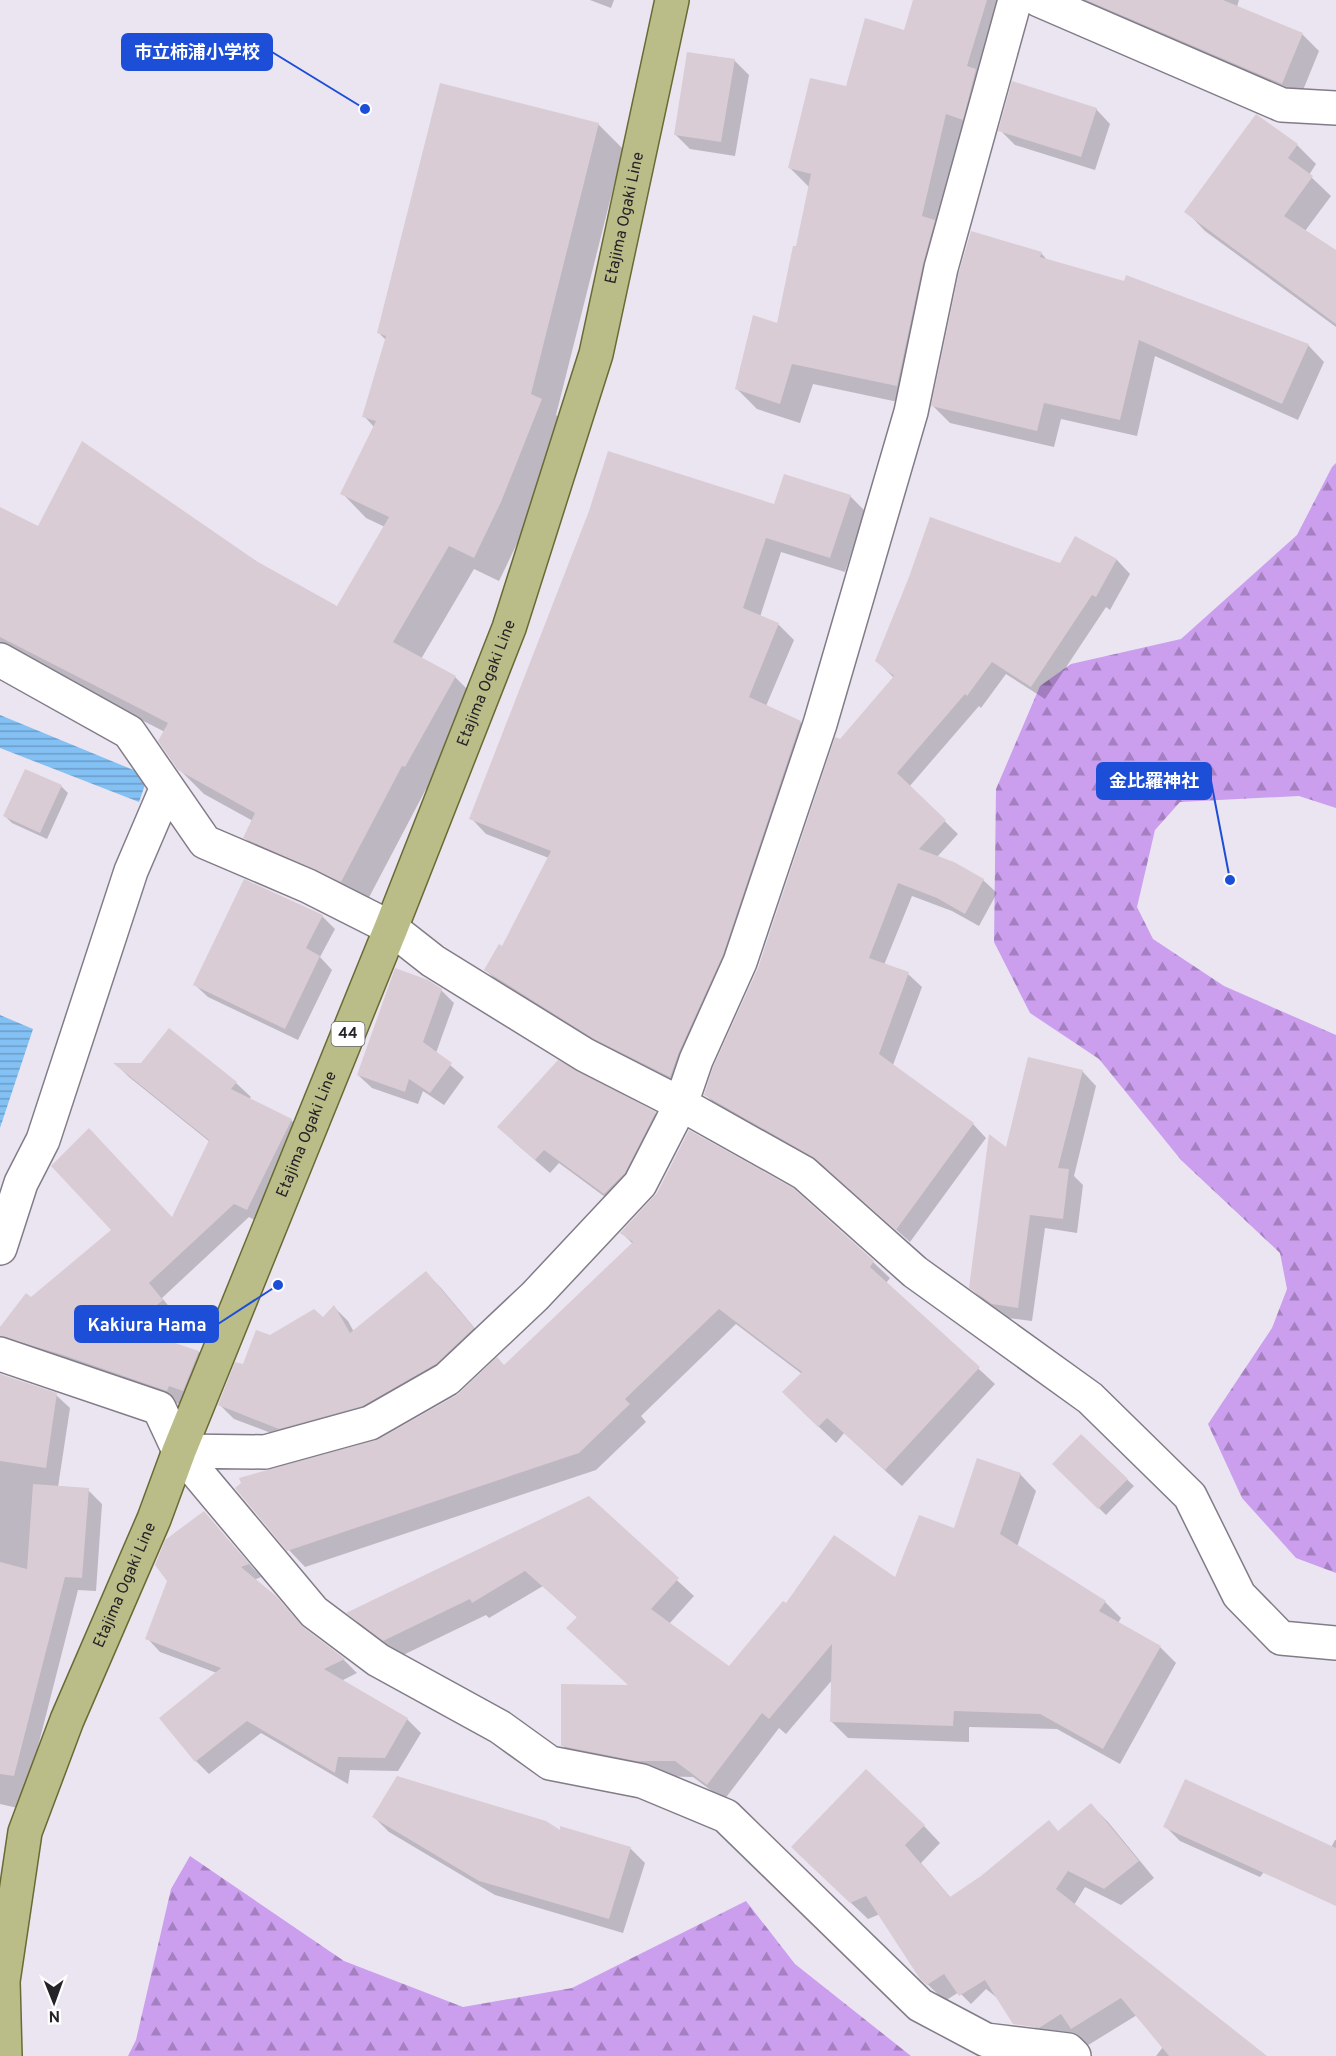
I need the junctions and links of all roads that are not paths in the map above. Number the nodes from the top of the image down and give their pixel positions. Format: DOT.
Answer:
graph roads {
  1 [pos="672,0"];
  2 [pos="1015,0"];
  3 [pos="1038,0"];
  4 [pos="1336,108"];
  5 [pos="0,660"];
  6 [pos="167,787"];
  7 [pos="391,928"];
  8 [pos="681,1104"];
  9 [pos="0,1248"];
  10 [pos="0,1354"];
  11 [pos="179,1451"];
  12 [pos="1336,1642"];
  13 [pos="5,2056"];
  14 [pos="1074,2056"];
  1 -- 7 [label="main road, Etajima Ogaki Line / 44"];
  2 -- 8 [label="street"];
  3 -- 4 [label="street"];
  5 -- 6 [label="street"];
  6 -- 7 [label="street"];
  6 -- 9 [label="street"];
  7 -- 8 [label="street"];
  7 -- 11 [label="main road, Etajima Ogaki Line / 44"];
  8 -- 11 [label="street"];
  8 -- 12 [label="street"];
  10 -- 11 [label="street"];
  11 -- 13 [label="main road, Etajima Ogaki Line / 44"];
  11 -- 14 [label="street"];
}
